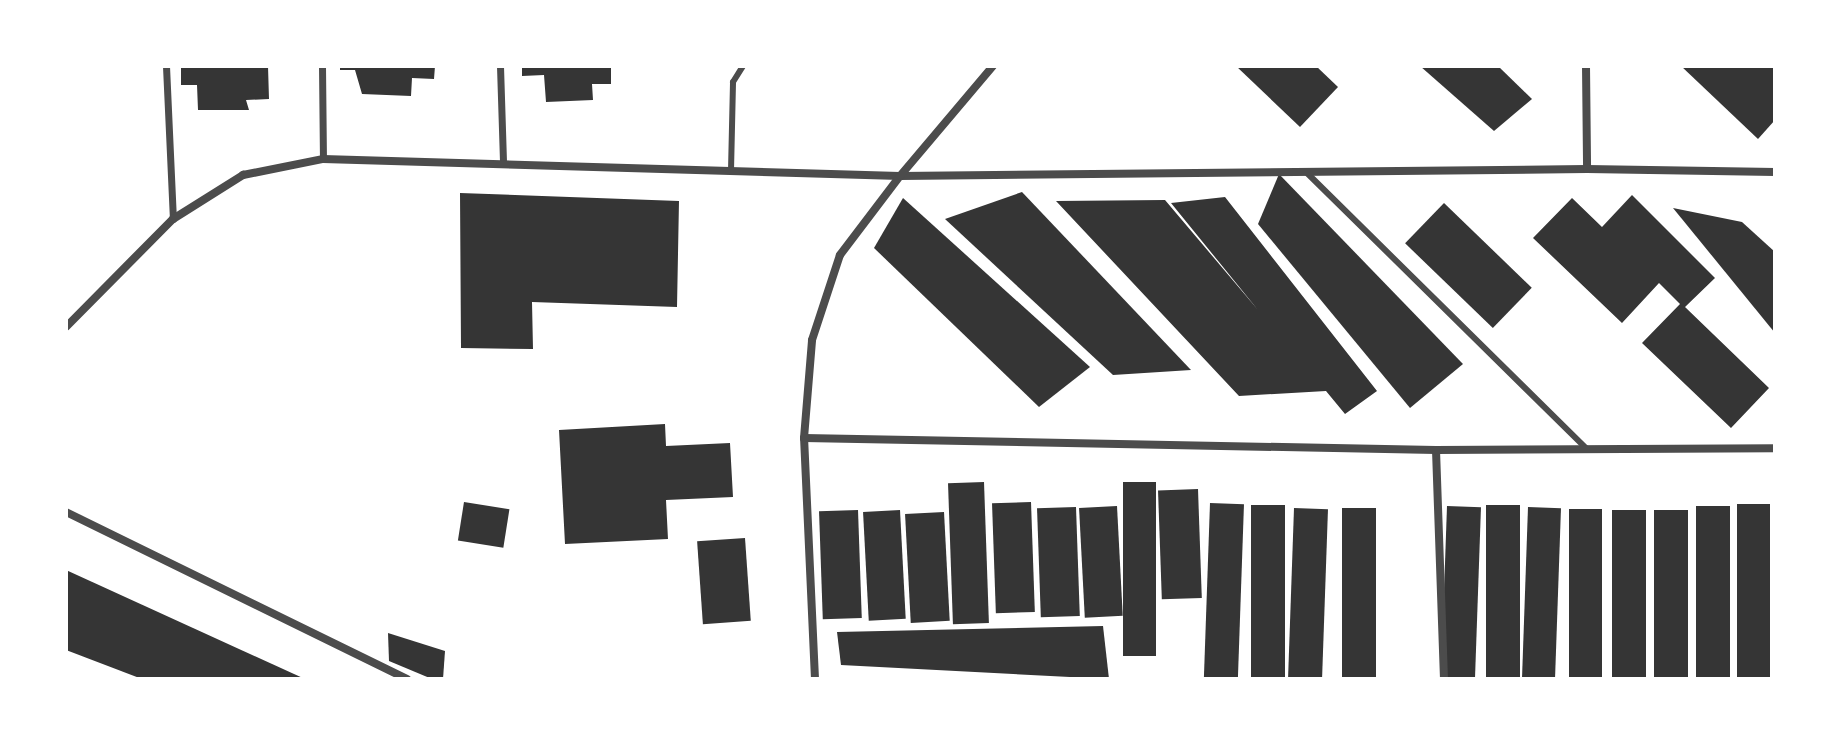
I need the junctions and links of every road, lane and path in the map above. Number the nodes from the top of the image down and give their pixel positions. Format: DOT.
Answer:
graph roads {
  1 [pos="166,66"];
  2 [pos="322,66"];
  3 [pos="500,66"];
  4 [pos="743,66"];
  5 [pos="993,66"];
  6 [pos="1586,66"];
  7 [pos="323,159"];
  8 [pos="503,164"];
  9 [pos="1587,169"];
  10 [pos="731,171"];
  11 [pos="1306,172"];
  12 [pos="1775,172"];
  13 [pos="900,176"];
  14 [pos="173,219"];
  15 [pos="66,327"];
  16 [pos="804,438"];
  17 [pos="1775,448"];
  18 [pos="1587,449"];
  19 [pos="1436,450"];
  20 [pos="66,512"];
  21 [pos="407,679"];
  22 [pos="815,679"];
  23 [pos="1444,679"];
  1 -- 14 [label="street"];
  2 -- 7 [label="street"];
  3 -- 8 [label="street"];
  4 -- 10 [label="lane"];
  5 -- 13 [label="street"];
  6 -- 9 [label="street"];
  7 -- 8 [label="street"];
  7 -- 14 [label="street"];
  8 -- 10 [label="street"];
  9 -- 11 [label="street"];
  9 -- 12 [label="street"];
  10 -- 13 [label="street"];
  11 -- 13 [label="street"];
  11 -- 18 [label="lane"];
  13 -- 16 [label="street"];
  14 -- 15 [label="street"];
  16 -- 19 [label="street"];
  16 -- 22 [label="street"];
  17 -- 18 [label="street"];
  18 -- 19 [label="street"];
  19 -- 23 [label="street"];
  20 -- 21 [label="street"];
}
